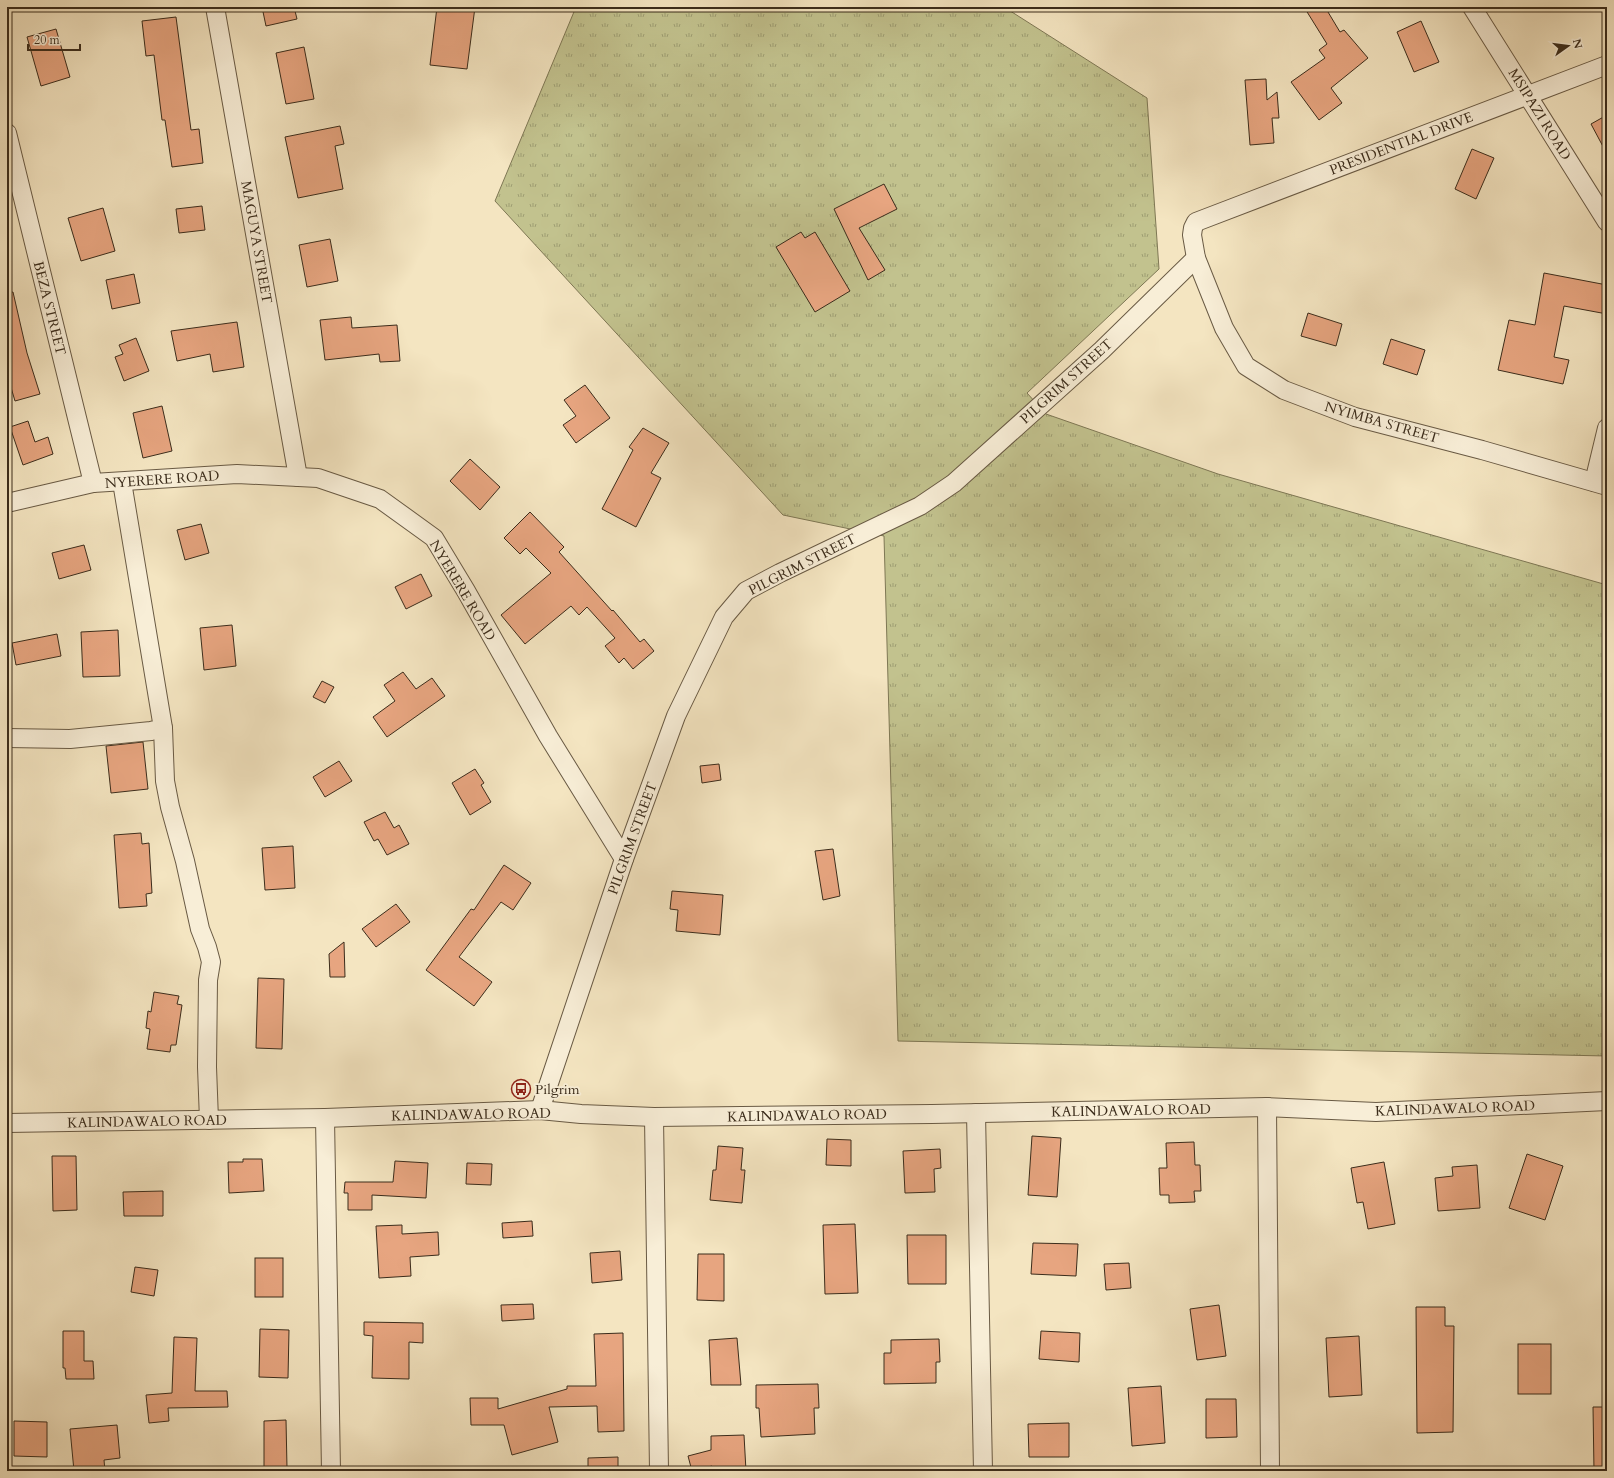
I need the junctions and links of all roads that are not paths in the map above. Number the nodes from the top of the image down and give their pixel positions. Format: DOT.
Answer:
graph roads {
  1 [pos="215,7"];
  2 [pos="1472,7"];
  3 [pos="1607,65"];
  4 [pos="1528,93"];
  5 [pos="7,133"];
  6 [pos="1196,222"];
  7 [pos="1607,222"];
  8 [pos="1196,258"];
  9 [pos="1607,428"];
  10 [pos="298,477"];
  11 [pos="122,482"];
  12 [pos="94,484"];
  13 [pos="1601,484"];
  14 [pos="7,503"];
  15 [pos="163,728"];
  16 [pos="7,738"];
  17 [pos="624,859"];
  18 [pos="1607,1101"];
  19 [pos="1267,1107"];
  20 [pos="540,1110"];
  21 [pos="976,1113"];
  22 [pos="654,1116"];
  23 [pos="326,1118"];
  24 [pos="209,1120"];
  25 [pos="7,1124"];
  26 [pos="331,1471"];
  27 [pos="659,1471"];
  28 [pos="983,1471"];
  29 [pos="1270,1471"];
  1 -- 10 [label="street, MAGUYA STREET"];
  2 -- 4 [label="street, MSIPAZI ROAD"];
  3 -- 4 [label="street, PRESIDENTIAL DRIVE"];
  4 -- 6 [label="street, PRESIDENTIAL DRIVE"];
  4 -- 7 [label="street, MSIPAZI ROAD"];
  5 -- 12 [label="street, BEZA STREET"];
  6 -- 8 [label="street, NYIMBA STREET"];
  8 -- 13 [label="street, NYIMBA STREET"];
  8 -- 17 [label="street, PILGRIM STREET"];
  9 -- 13 [label="street"];
  10 -- 11 [label="street, NYERERE ROAD"];
  10 -- 17 [label="street, NYERERE ROAD"];
  11 -- 12 [label="street, NYERERE ROAD"];
  11 -- 15 [label="street"];
  12 -- 14 [label="street, NYERERE ROAD"];
  15 -- 16 [label="street"];
  15 -- 24 [label="street"];
  17 -- 20 [label="street, PILGRIM STREET"];
  18 -- 19 [label="street, KALINDAWALO ROAD"];
  19 -- 21 [label="street, KALINDAWALO ROAD"];
  19 -- 29 [label="street"];
  20 -- 22 [label="street, KALINDAWALO ROAD"];
  20 -- 23 [label="street, KALINDAWALO ROAD"];
  21 -- 22 [label="street, KALINDAWALO ROAD"];
  21 -- 28 [label="street"];
  22 -- 27 [label="street"];
  23 -- 24 [label="street, KALINDAWALO ROAD"];
  23 -- 26 [label="street"];
  24 -- 25 [label="street, KALINDAWALO ROAD"];
}
